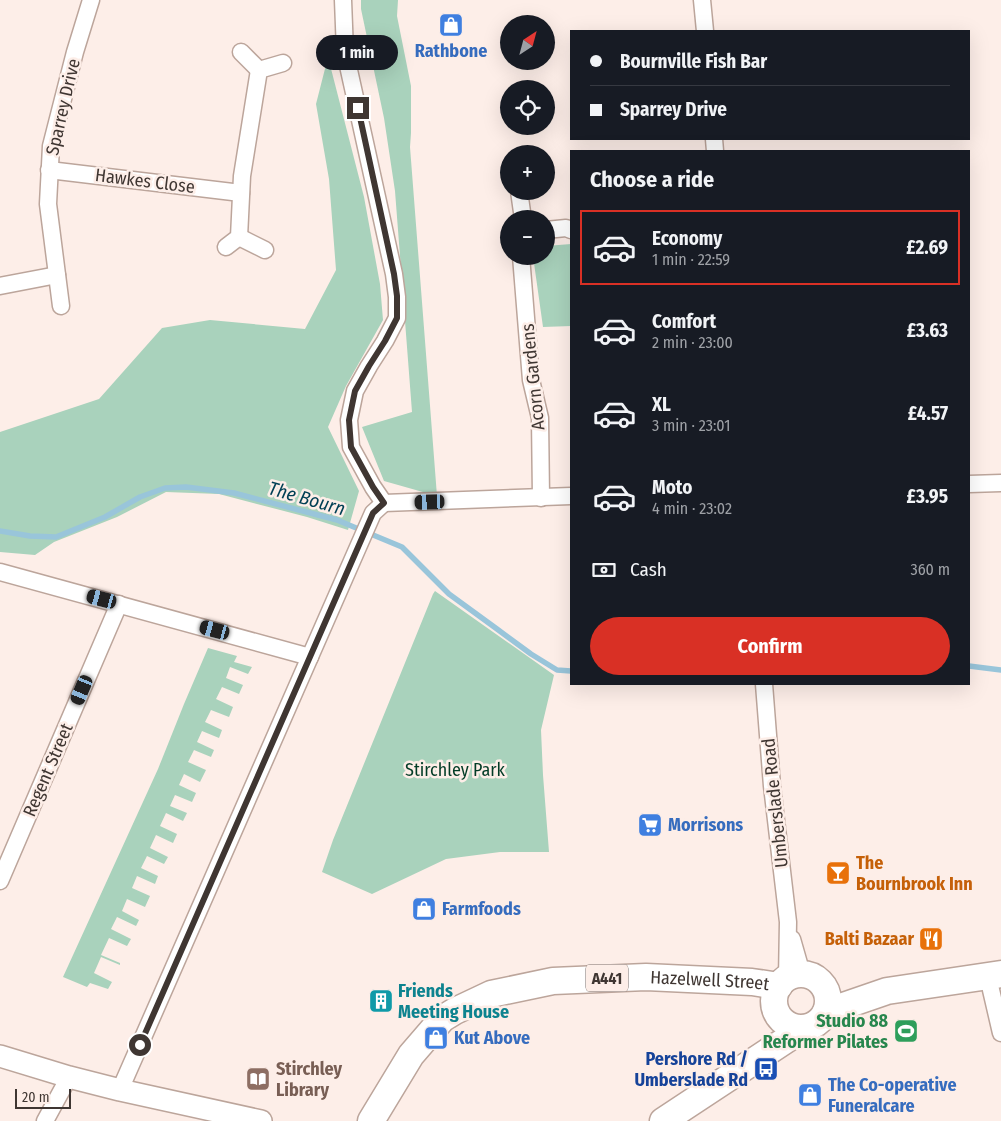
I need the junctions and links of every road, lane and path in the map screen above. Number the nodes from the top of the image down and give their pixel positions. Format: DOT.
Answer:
graph roads {
  1 [pos="91,0"];
  2 [pos="343,0"];
  3 [pos="702,0"];
  4 [pos="705,30"];
  5 [pos="241,52"];
  6 [pos="283,63"];
  7 [pos="259,70"];
  8 [pos="49,170"];
  9 [pos="241,193"];
  10 [pos="555,229"];
  11 [pos="570,230"];
  12 [pos="239,237"];
  13 [pos="226,247"];
  14 [pos="265,250"];
  15 [pos="522,265"];
  16 [pos="57,275"];
  17 [pos="0,286"];
  18 [pos="62,306"];
  19 [pos="1001,483"];
  20 [pos="970,484"];
  21 [pos="570,496"];
  22 [pos="541,498"];
  23 [pos="379,508"];
  24 [pos="0,572"];
  25 [pos="119,604"];
  26 [pos="310,657"];
  27 [pos="764,685"];
  28 [pos="0,880"];
  29 [pos="994,975"];
  30 [pos="797,981"];
  31 [pos="887,991"];
  32 [pos="826,1012"];
  33 [pos="804,1028"];
  34 [pos="1001,1032"];
  35 [pos="0,1056"];
  36 [pos="68,1078"];
  37 [pos="120,1090"];
  38 [pos="369,1119"];
  39 [pos="45,1121"];
  40 [pos="261,1121"];
  41 [pos="663,1121"];
  1 -- 8 [label="street, Sparrey Drive"];
  2 -- 23 [label="street"];
  3 -- 4 [label="street"];
  5 -- 7 [label="street"];
  6 -- 7 [label="street"];
  7 -- 9 [label="street"];
  8 -- 9 [label="street, Hawkes Close"];
  8 -- 16 [label="street, Sparrey Drive"];
  9 -- 12 [label="street"];
  10 -- 11 [label="street"];
  12 -- 13 [label="street"];
  12 -- 14 [label="street"];
  15 -- 22 [label="street, Acorn Gardens"];
  16 -- 17 [label="street"];
  16 -- 18 [label="street, Sparrey Drive"];
  19 -- 20 [label="street"];
  21 -- 22 [label="street"];
  22 -- 23 [label="street"];
  23 -- 26 [label="street"];
  24 -- 25 [label="street"];
  25 -- 26 [label="street"];
  25 -- 28 [label="street, Regent Street"];
  26 -- 37 [label="street"];
  27 -- 30 [label="street, Umberslade Road"];
  29 -- 31 [label="main road, A441"];
  29 -- 34 [label="street"];
  30 -- 31 [label="main road, A441"];
  30 -- 32 [label="main road"];
  30 -- 33 [label="main road"];
  30 -- 38 [label="main road, Hazelwell Street / A441"];
  31 -- 32 [label="main road, A441"];
  32 -- 33 [label="main road"];
  33 -- 41 [label="main road"];
  35 -- 36 [label="street"];
  36 -- 37 [label="street"];
  36 -- 39 [label="street"];
  37 -- 40 [label="street"];
}
